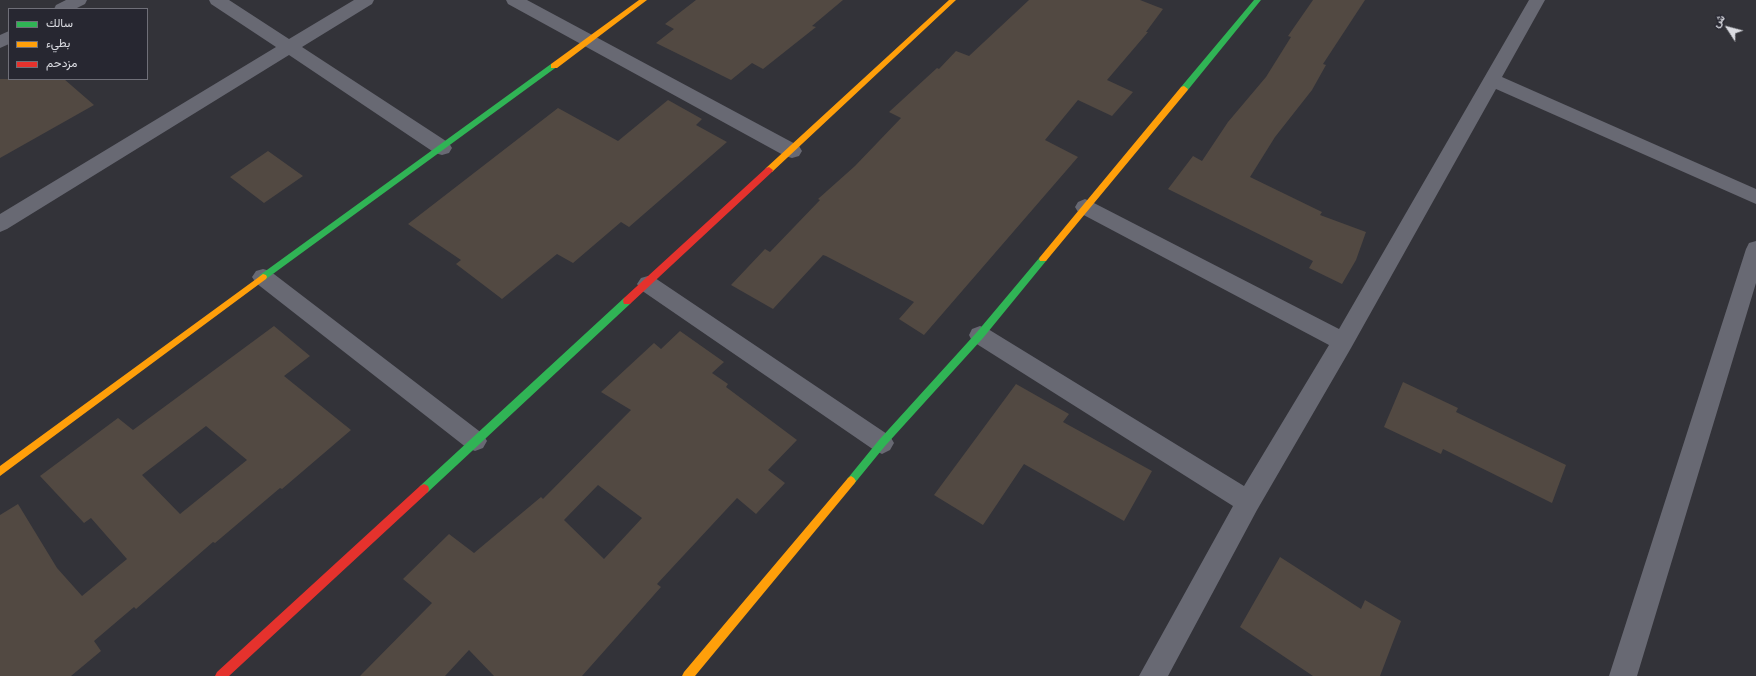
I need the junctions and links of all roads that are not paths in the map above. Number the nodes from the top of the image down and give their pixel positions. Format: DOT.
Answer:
graph roads {
  1 [pos="79,0"];
  2 [pos="217,0"];
  3 [pos="366,0"];
  4 [pos="514,0"];
  5 [pos="644,0"];
  6 [pos="954,0"];
  7 [pos="1258,0"];
  8 [pos="1537,0"];
  9 [pos="64,8"];
  10 [pos="587,41"];
  11 [pos="288,47"];
  12 [pos="1492,80"];
  13 [pos="442,148"];
  14 [pos="792,151"];
  15 [pos="1756,197"];
  16 [pos="1085,207"];
  17 [pos="0,224"];
  18 [pos="1756,249"];
  19 [pos="263,278"];
  20 [pos="648,284"];
  21 [pos="980,335"];
  22 [pos="1343,342"];
  23 [pos="475,441"];
  24 [pos="882,444"];
  25 [pos="0,472"];
  26 [pos="1248,502"];
  27 [pos="221,676"];
  28 [pos="688,676"];
  29 [pos="1153,676"];
  30 [pos="1623,676"];
  1 -- 9 [label="street"];
  2 -- 11 [label="street"];
  3 -- 11 [label="street"];
  4 -- 10 [label="street"];
  5 -- 10 [label="street"];
  6 -- 14 [label="street"];
  7 -- 16 [label="street"];
  8 -- 12 [label="street"];
  10 -- 13 [label="street"];
  10 -- 14 [label="street"];
  11 -- 13 [label="street"];
  11 -- 17 [label="street"];
  12 -- 15 [label="street"];
  12 -- 22 [label="street"];
  13 -- 19 [label="street"];
  14 -- 20 [label="street"];
  16 -- 21 [label="street"];
  16 -- 22 [label="street"];
  18 -- 30 [label="street"];
  19 -- 23 [label="street"];
  19 -- 25 [label="street"];
  20 -- 23 [label="street"];
  20 -- 24 [label="street"];
  21 -- 24 [label="street"];
  21 -- 26 [label="street"];
  22 -- 26 [label="street"];
  23 -- 27 [label="street"];
  24 -- 28 [label="street"];
  26 -- 29 [label="street"];
}
